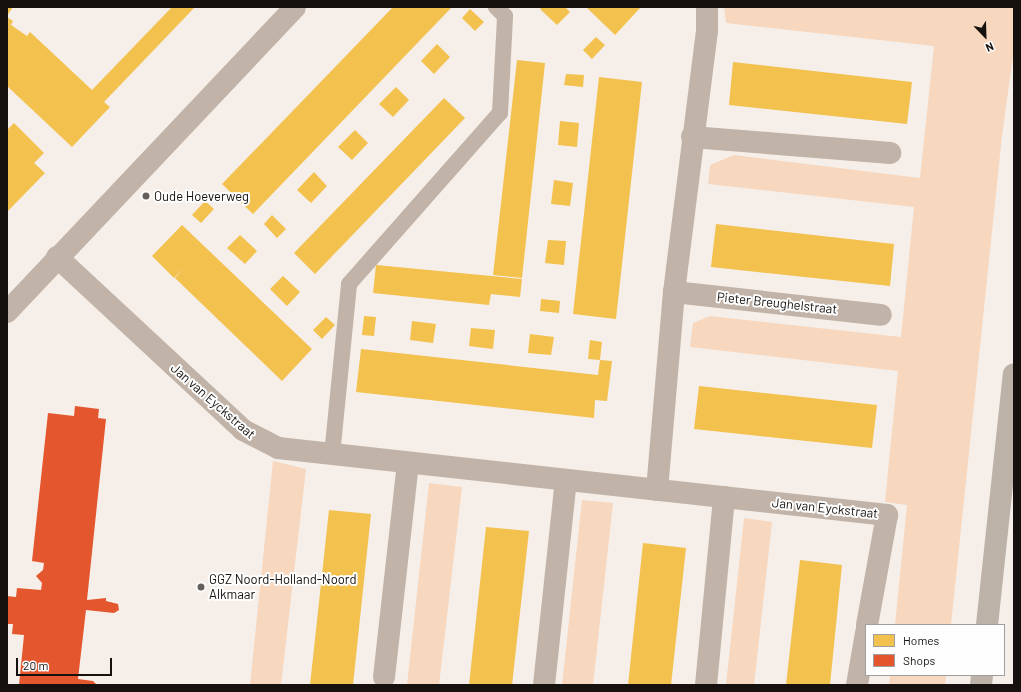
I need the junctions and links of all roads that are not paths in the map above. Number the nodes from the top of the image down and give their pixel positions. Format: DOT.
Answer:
graph roads {
  1 [pos="496,7"];
  2 [pos="707,7"];
  3 [pos="286,11"];
  4 [pos="692,137"];
  5 [pos="890,153"];
  6 [pos="57,257"];
  7 [pos="674,292"];
  8 [pos="7,312"];
  9 [pos="881,315"];
  10 [pos="1014,374"];
  11 [pos="332,455"];
  12 [pos="408,464"];
  13 [pos="566,480"];
  14 [pos="658,490"];
  15 [pos="724,498"];
  16 [pos="868,624"];
  17 [pos="987,624"];
  18 [pos="865,639"];
  19 [pos="384,677"];
  20 [pos="544,685"];
  21 [pos="706,685"];
  22 [pos="857,685"];
  1 -- 11 [label="lane"];
  2 -- 4 [label="street"];
  3 -- 6 [label="street"];
  4 -- 5 [label="street"];
  4 -- 7 [label="street"];
  6 -- 8 [label="street"];
  6 -- 11 [label="street, Jan van Eyckstraat"];
  7 -- 9 [label="street, Pieter Breughelstraat"];
  7 -- 14 [label="street"];
  10 -- 17 [label="highway"];
  11 -- 12 [label="street, Jan van Eyckstraat"];
  12 -- 13 [label="street, Jan van Eyckstraat"];
  12 -- 19 [label="street"];
  13 -- 14 [label="street, Jan van Eyckstraat"];
  13 -- 20 [label="street"];
  14 -- 15 [label="street, Jan van Eyckstraat"];
  15 -- 16 [label="street, Jan van Eyckstraat"];
  15 -- 21 [label="street"];
  18 -- 22 [label="street"];
}
